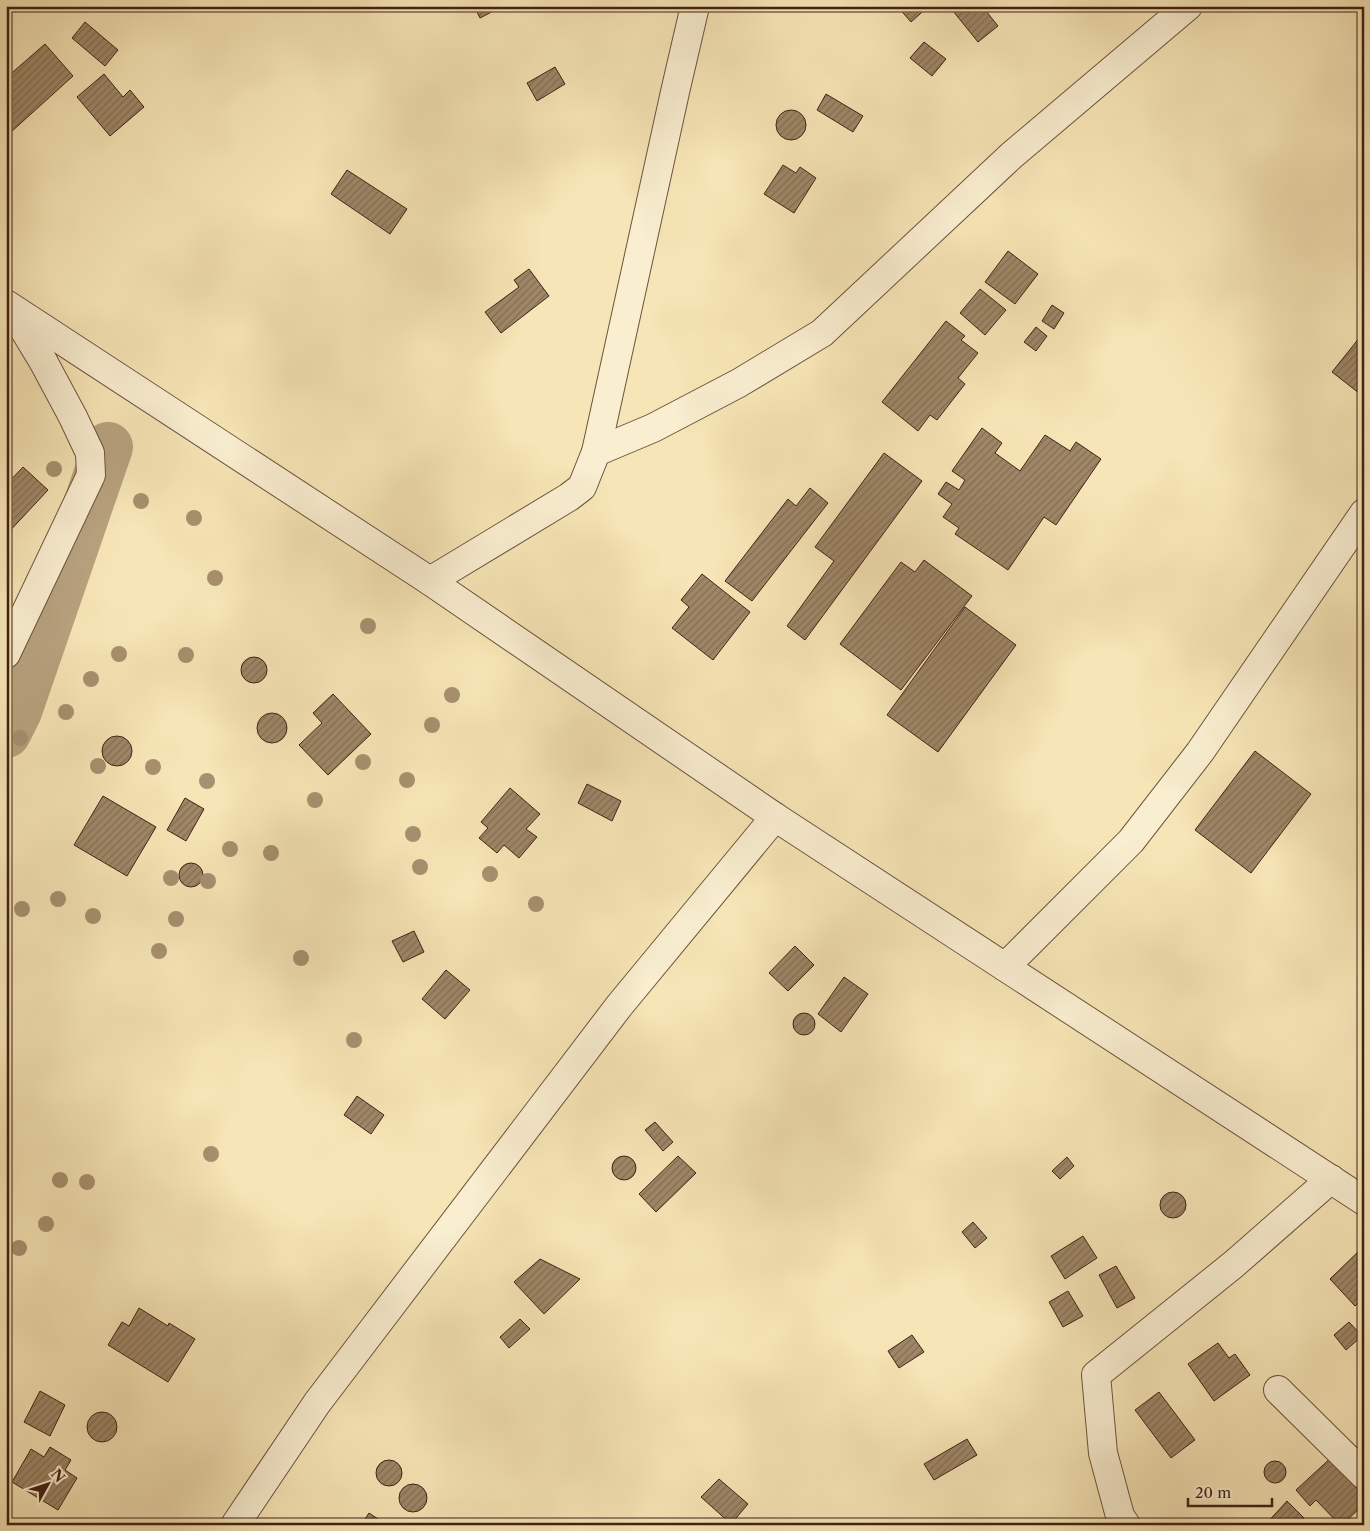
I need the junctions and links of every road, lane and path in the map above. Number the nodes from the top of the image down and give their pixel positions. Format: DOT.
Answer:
graph roads {
  1 [pos="695,6"];
  2 [pos="1188,6"];
  3 [pos="8,306"];
  4 [pos="596,452"];
  5 [pos="1364,514"];
  6 [pos="430,581"];
  7 [pos="6,654"];
  8 [pos="775,817"];
  9 [pos="1005,966"];
  10 [pos="1331,1179"];
  11 [pos="1364,1201"];
  12 [pos="1278,1390"];
  13 [pos="1364,1475"];
  14 [pos="235,1525"];
  15 [pos="1126,1525"];
  1 -- 4 [label="street"];
  2 -- 4 [label="street"];
  3 -- 6 [label="street"];
  3 -- 7 [label="street"];
  4 -- 6 [label="street"];
  5 -- 9 [label="street"];
  6 -- 8 [label="street"];
  8 -- 9 [label="street"];
  8 -- 14 [label="street"];
  9 -- 10 [label="street"];
  10 -- 11 [label="street"];
  10 -- 15 [label="street"];
  12 -- 13 [label="street"];
}
